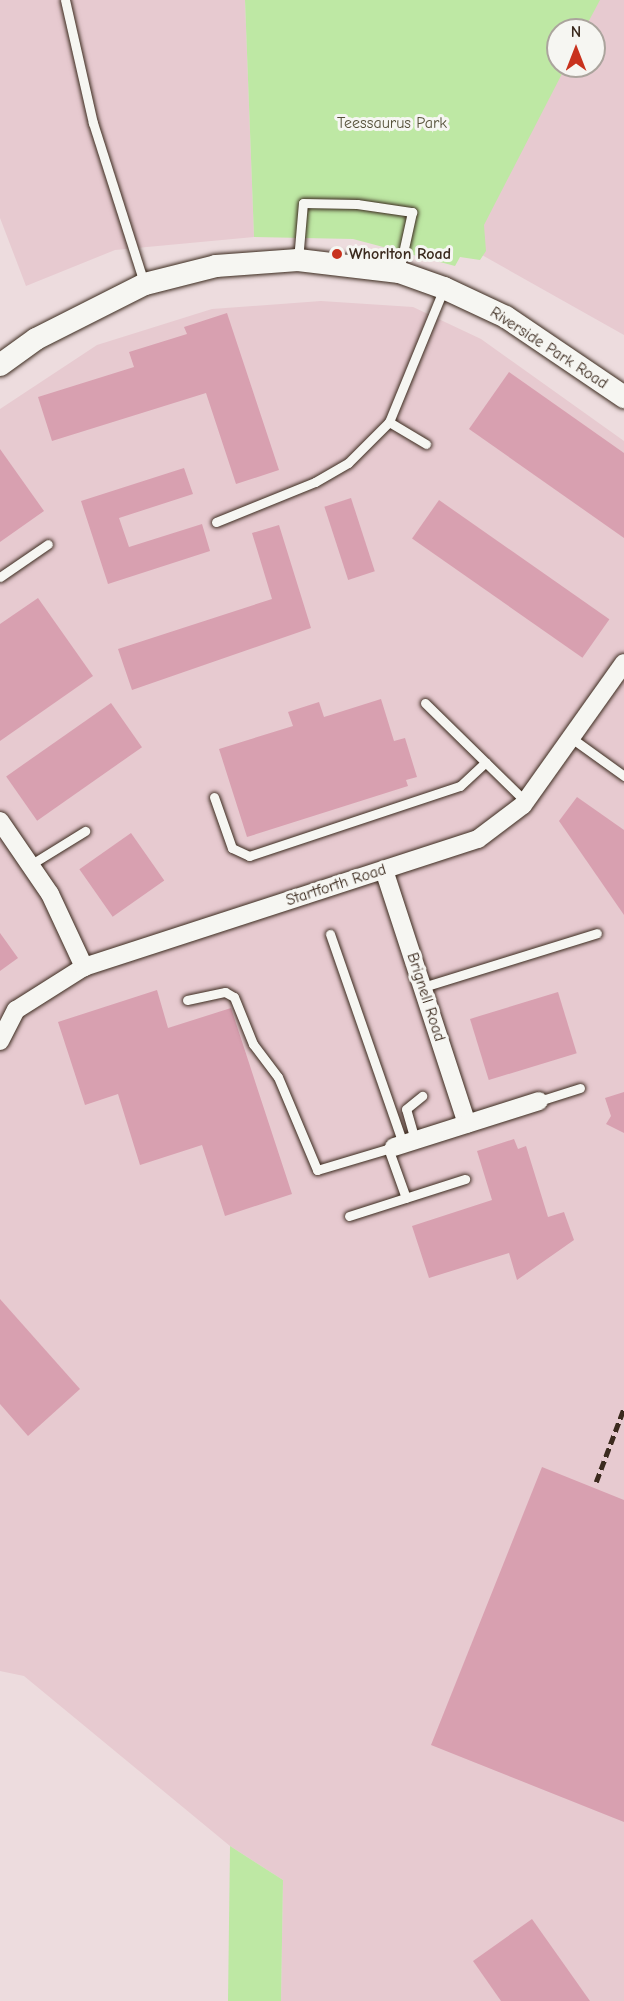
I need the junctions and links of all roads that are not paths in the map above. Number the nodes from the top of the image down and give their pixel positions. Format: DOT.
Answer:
graph roads {
  1 [pos="65,0"];
  2 [pos="298,260"];
  3 [pos="399,272"];
  4 [pos="145,284"];
  5 [pos="444,288"];
  6 [pos="0,364"];
  7 [pos="624,397"];
  8 [pos="389,422"];
  9 [pos="426,444"];
  10 [pos="216,522"];
  11 [pos="48,544"];
  12 [pos="0,577"];
  13 [pos="624,663"];
  14 [pos="425,704"];
  15 [pos="570,736"];
  16 [pos="486,762"];
  17 [pos="624,776"];
  18 [pos="214,797"];
  19 [pos="525,801"];
  20 [pos="0,821"];
  21 [pos="85,831"];
  22 [pos="30,865"];
  23 [pos="384,870"];
  24 [pos="597,933"];
  25 [pos="330,934"];
  26 [pos="84,967"];
  27 [pos="423,987"];
  28 [pos="188,1000"];
  29 [pos="0,1041"];
  30 [pos="580,1088"];
  31 [pos="422,1096"];
  32 [pos="539,1101"];
  33 [pos="467,1124"];
  34 [pos="400,1145"];
  35 [pos="465,1179"];
  36 [pos="406,1198"];
  37 [pos="349,1216"];
  1 -- 4 [label="lane"];
  2 -- 3 [label="street, Riverside Park Road"];
  2 -- 3 [label="lane"];
  2 -- 4 [label="street, Riverside Park Road"];
  3 -- 5 [label="street, Riverside Park Road"];
  4 -- 6 [label="street, Riverside Park Road"];
  5 -- 7 [label="street, Riverside Park Road"];
  5 -- 8 [label="lane"];
  8 -- 9 [label="lane"];
  8 -- 10 [label="lane"];
  11 -- 12 [label="lane"];
  13 -- 15 [label="street, Startforth Road"];
  14 -- 16 [label="lane"];
  15 -- 17 [label="lane"];
  15 -- 19 [label="street, Startforth Road"];
  16 -- 18 [label="lane"];
  16 -- 19 [label="lane"];
  19 -- 23 [label="street, Startforth Road"];
  20 -- 22 [label="street"];
  21 -- 22 [label="lane"];
  22 -- 26 [label="street"];
  23 -- 26 [label="street, Startforth Road"];
  23 -- 27 [label="street, Brignell Road"];
  24 -- 27 [label="lane"];
  25 -- 34 [label="lane"];
  26 -- 29 [label="street, Startforth Road"];
  27 -- 33 [label="street, Brignell Road"];
  28 -- 34 [label="lane"];
  30 -- 32 [label="lane"];
  31 -- 34 [label="lane"];
  32 -- 33 [label="street"];
  33 -- 34 [label="street"];
  34 -- 36 [label="lane"];
  35 -- 36 [label="lane"];
  36 -- 37 [label="lane"];
}
